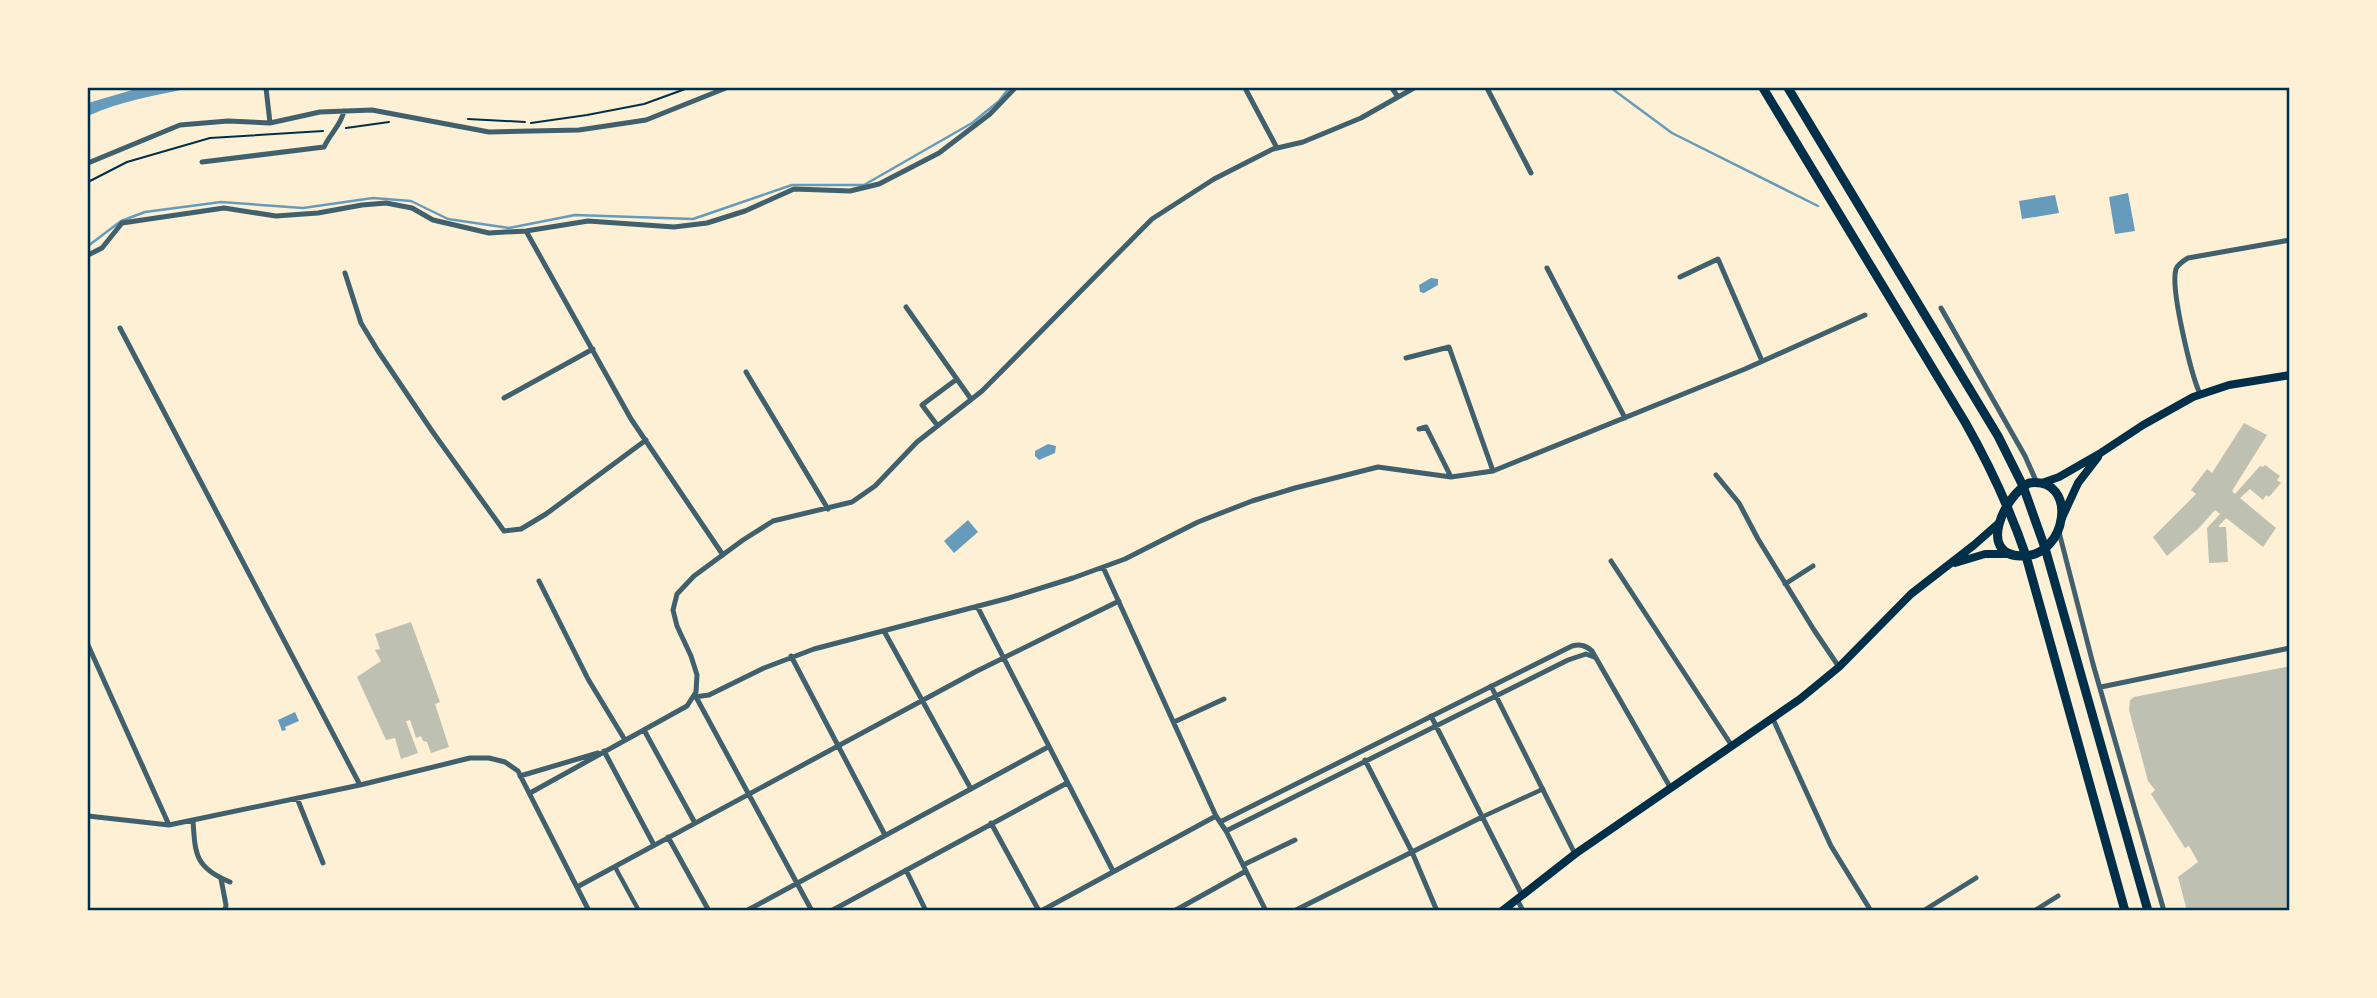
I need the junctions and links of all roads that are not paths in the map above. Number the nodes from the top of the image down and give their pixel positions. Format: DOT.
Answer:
graph roads {
  1 [pos="266,88"];
  2 [pos="726,88"];
  3 [pos="1015,88"];
  4 [pos="1245,88"];
  5 [pos="1392,88"];
  6 [pos="1414,88"];
  7 [pos="1487,88"];
  8 [pos="1763,88"];
  9 [pos="1788,88"];
  10 [pos="1398,97"];
  11 [pos="344,111"];
  12 [pos="270,123"];
  13 [pos="1277,148"];
  14 [pos="202,162"];
  15 [pos="88,163"];
  16 [pos="1531,173"];
  17 [pos="526,230"];
  18 [pos="2290,240"];
  19 [pos="88,255"];
  20 [pos="1547,268"];
  21 [pos="345,274"];
  22 [pos="1680,277"];
  23 [pos="906,307"];
  24 [pos="1941,308"];
  25 [pos="1866,315"];
  26 [pos="120,328"];
  27 [pos="593,349"];
  28 [pos="1406,358"];
  29 [pos="1762,360"];
  30 [pos="746,372"];
  31 [pos="2290,375"];
  32 [pos="957,379"];
  33 [pos="2200,394"];
  34 [pos="504,398"];
  35 [pos="971,400"];
  36 [pos="1625,418"];
  37 [pos="937,425"];
  38 [pos="1419,429"];
  39 [pos="646,440"];
  40 [pos="2099,454"];
  41 [pos="1493,471"];
  42 [pos="1716,475"];
  43 [pos="1451,477"];
  44 [pos="2040,483"];
  45 [pos="2023,486"];
  46 [pos="2007,503"];
  47 [pos="828,509"];
  48 [pos="2061,520"];
  49 [pos="1999,523"];
  50 [pos="2059,532"];
  51 [pos="2045,548"];
  52 [pos="2011,554"];
  53 [pos="723,555"];
  54 [pos="2026,556"];
  55 [pos="1611,561"];
  56 [pos="1949,565"];
  57 [pos="1103,566"];
  58 [pos="1813,566"];
  59 [pos="539,582"];
  60 [pos="1785,584"];
  61 [pos="1119,601"];
  62 [pos="977,606"];
  63 [pos="884,631"];
  64 [pos="88,645"];
  65 [pos="2290,648"];
  66 [pos="791,656"];
  67 [pos="1003,659"];
  68 [pos="1597,659"];
  69 [pos="1839,667"];
  70 [pos="1491,686"];
  71 [pos="2101,687"];
  72 [pos="1496,696"];
  73 [pos="695,697"];
  74 [pos="1224,699"];
  75 [pos="922,700"];
  76 [pos="1431,716"];
  77 [pos="1773,719"];
  78 [pos="1174,722"];
  79 [pos="1436,726"];
  80 [pos="644,730"];
  81 [pos="625,740"];
  82 [pos="838,746"];
  83 [pos="1048,747"];
  84 [pos="1732,747"];
  85 [pos="604,751"];
  86 [pos="1361,751"];
  87 [pos="1366,761"];
  88 [pos="520,776"];
  89 [pos="1067,783"];
  90 [pos="360,785"];
  91 [pos="1670,787"];
  92 [pos="971,789"];
  93 [pos="1543,789"];
  94 [pos="530,793"];
  95 [pos="748,794"];
  96 [pos="297,798"];
  97 [pos="88,816"];
  98 [pos="1482,817"];
  99 [pos="1218,819"];
  100 [pos="193,820"];
  101 [pos="695,823"];
  102 [pos="991,823"];
  103 [pos="169,825"];
  104 [pos="1226,831"];
  105 [pos="885,835"];
  106 [pos="668,837"];
  107 [pos="1295,840"];
  108 [pos="654,845"];
  109 [pos="1412,852"];
  110 [pos="1575,854"];
  111 [pos="323,863"];
  112 [pos="615,867"];
  113 [pos="1245,868"];
  114 [pos="906,870"];
  115 [pos="1113,871"];
  116 [pos="1976,878"];
  117 [pos="221,879"];
  118 [pos="230,882"];
  119 [pos="797,883"];
  120 [pos="577,887"];
  121 [pos="2058,896"];
  122 [pos="1519,897"];
  123 [pos="225,911"];
  124 [pos="589,911"];
  125 [pos="639,911"];
  126 [pos="709,911"];
  127 [pos="746,911"];
  128 [pos="812,911"];
  129 [pos="831,911"];
  130 [pos="926,911"];
  131 [pos="1040,911"];
  132 [pos="1174,911"];
  133 [pos="1266,911"];
  134 [pos="1294,911"];
  135 [pos="1437,911"];
  136 [pos="1502,911"];
  137 [pos="1523,911"];
  138 [pos="1871,911"];
  139 [pos="1923,911"];
  140 [pos="2034,911"];
  141 [pos="2125,911"];
  142 [pos="2148,911"];
  143 [pos="2164,911"];
  1 -- 12 [label="street"];
  2 -- 11 [label="street"];
  3 -- 17 [label="street"];
  4 -- 13 [label="street"];
  5 -- 10 [label="street"];
  6 -- 10 [label="street"];
  7 -- 16 [label="street"];
  8 -- 46 [label="main road"];
  9 -- 45 [label="main road"];
  10 -- 13 [label="street"];
  11 -- 12 [label="street"];
  11 -- 14 [label="street"];
  12 -- 15 [label="street"];
  13 -- 35 [label="street"];
  17 -- 19 [label="street"];
  17 -- 27 [label="street"];
  18 -- 33 [label="street"];
  20 -- 36 [label="street"];
  21 -- 39 [label="street"];
  22 -- 29 [label="street"];
  23 -- 32 [label="street"];
  24 -- 44 [label="street"];
  25 -- 29 [label="street"];
  26 -- 90 [label="street"];
  27 -- 34 [label="street"];
  27 -- 39 [label="street"];
  28 -- 41 [label="street"];
  29 -- 36 [label="street"];
  30 -- 47 [label="street"];
  31 -- 33 [label="main road"];
  32 -- 35 [label="street"];
  32 -- 37 [label="street"];
  33 -- 40 [label="main road"];
  35 -- 37 [label="street"];
  36 -- 41 [label="street"];
  37 -- 47 [label="street"];
  38 -- 43 [label="street"];
  39 -- 53 [label="street"];
  40 -- 44 [label="main road"];
  40 -- 48 [label="main road"];
  41 -- 43 [label="street"];
  42 -- 60 [label="street"];
  43 -- 57 [label="street"];
  44 -- 45 [label="main road"];
  44 -- 48 [label="main road"];
  45 -- 46 [label="main road"];
  45 -- 51 [label="main road"];
  46 -- 49 [label="main road"];
  46 -- 54 [label="main road"];
  47 -- 53 [label="street"];
  48 -- 50 [label="main road"];
  49 -- 52 [label="main road"];
  49 -- 56 [label="main road"];
  50 -- 51 [label="main road"];
  50 -- 71 [label="street"];
  51 -- 54 [label="main road"];
  51 -- 142 [label="main road"];
  52 -- 54 [label="main road"];
  52 -- 56 [label="main road"];
  53 -- 73 [label="street"];
  54 -- 141 [label="main road"];
  55 -- 84 [label="street"];
  56 -- 69 [label="main road"];
  57 -- 61 [label="street"];
  57 -- 62 [label="street"];
  58 -- 60 [label="street"];
  59 -- 81 [label="street"];
  60 -- 69 [label="street"];
  61 -- 67 [label="street"];
  61 -- 78 [label="street"];
  62 -- 63 [label="street"];
  62 -- 67 [label="street"];
  63 -- 66 [label="street"];
  63 -- 75 [label="street"];
  64 -- 103 [label="street"];
  65 -- 71 [label="street"];
  66 -- 73 [label="street"];
  66 -- 82 [label="street"];
  67 -- 75 [label="street"];
  67 -- 83 [label="street"];
  68 -- 70 [label="street"];
  68 -- 72 [label="street"];
  68 -- 91 [label="street"];
  69 -- 77 [label="main road"];
  70 -- 72 [label="street"];
  70 -- 76 [label="street"];
  71 -- 143 [label="street"];
  72 -- 79 [label="street"];
  72 -- 93 [label="street"];
  73 -- 80 [label="street"];
  73 -- 95 [label="street"];
  74 -- 78 [label="street"];
  75 -- 82 [label="street"];
  75 -- 92 [label="street"];
  76 -- 79 [label="street"];
  76 -- 86 [label="street"];
  77 -- 84 [label="main road"];
  77 -- 138 [label="street"];
  78 -- 99 [label="street"];
  79 -- 87 [label="street"];
  79 -- 98 [label="street"];
  80 -- 81 [label="street"];
  80 -- 101 [label="street"];
  81 -- 85 [label="street"];
  82 -- 95 [label="street"];
  82 -- 105 [label="street"];
  83 -- 89 [label="street"];
  83 -- 92 [label="street"];
  84 -- 91 [label="main road"];
  85 -- 88 [label="street"];
  85 -- 94 [label="street"];
  85 -- 108 [label="street"];
  86 -- 87 [label="street"];
  86 -- 99 [label="street"];
  87 -- 104 [label="street"];
  87 -- 109 [label="street"];
  88 -- 90 [label="street"];
  88 -- 94 [label="street"];
  89 -- 102 [label="street"];
  89 -- 115 [label="street"];
  90 -- 96 [label="street"];
  91 -- 110 [label="main road"];
  92 -- 105 [label="street"];
  93 -- 98 [label="street"];
  93 -- 110 [label="street"];
  94 -- 120 [label="street"];
  95 -- 101 [label="street"];
  95 -- 119 [label="street"];
  96 -- 100 [label="street"];
  96 -- 111 [label="street"];
  97 -- 103 [label="street"];
  98 -- 109 [label="street"];
  98 -- 122 [label="street"];
  99 -- 104 [label="street"];
  99 -- 115 [label="street"];
  100 -- 103 [label="street"];
  100 -- 117 [label="street"];
  101 -- 106 [label="street"];
  102 -- 114 [label="street"];
  102 -- 131 [label="street"];
  104 -- 113 [label="street"];
  105 -- 119 [label="street"];
  106 -- 108 [label="street"];
  106 -- 126 [label="street"];
  107 -- 113 [label="street"];
  108 -- 112 [label="street"];
  109 -- 134 [label="street"];
  109 -- 135 [label="street"];
  110 -- 122 [label="main road"];
  112 -- 120 [label="street"];
  112 -- 125 [label="street"];
  113 -- 132 [label="street"];
  113 -- 133 [label="street"];
  114 -- 129 [label="street"];
  114 -- 130 [label="street"];
  115 -- 131 [label="street"];
  116 -- 139 [label="street"];
  117 -- 118 [label="street"];
  117 -- 123 [label="street"];
  119 -- 127 [label="street"];
  119 -- 128 [label="street"];
  120 -- 124 [label="street"];
  121 -- 140 [label="street"];
  122 -- 136 [label="main road"];
  122 -- 137 [label="street"];
}
